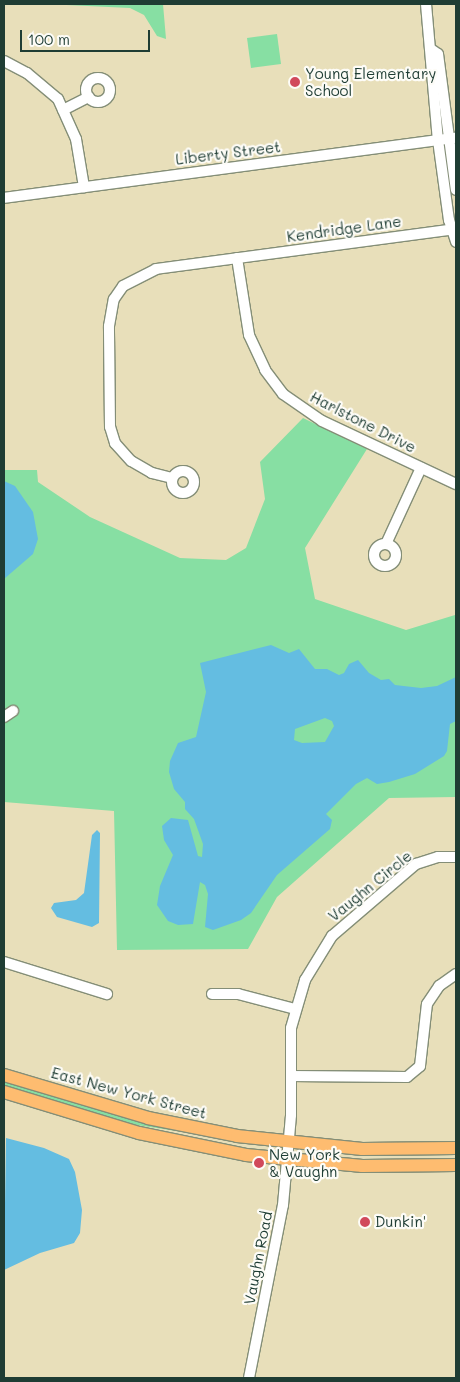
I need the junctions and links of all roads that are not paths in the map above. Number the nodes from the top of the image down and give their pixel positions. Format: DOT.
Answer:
graph roads {
  1 [pos="426,4"];
  2 [pos="432,50"];
  3 [pos="4,61"];
  4 [pos="89,97"];
  5 [pos="63,110"];
  6 [pos="453,138"];
  7 [pos="438,140"];
  8 [pos="84,187"];
  9 [pos="456,190"];
  10 [pos="4,198"];
  11 [pos="456,228"];
  12 [pos="456,242"];
  13 [pos="236,258"];
  14 [pos="421,468"];
  15 [pos="172,478"];
  16 [pos="456,484"];
  17 [pos="386,544"];
  18 [pos="456,857"];
  19 [pos="4,962"];
  20 [pos="456,974"];
  21 [pos="107,994"];
  22 [pos="212,994"];
  23 [pos="295,1009"];
  24 [pos="4,1075"];
  25 [pos="291,1076"];
  26 [pos="4,1092"];
  27 [pos="288,1143"];
  28 [pos="456,1148"];
  29 [pos="287,1160"];
  30 [pos="456,1165"];
  31 [pos="249,1378"];
  1 -- 2 [label="street"];
  2 -- 6 [label="street"];
  2 -- 7 [label="street"];
  3 -- 5 [label="street"];
  4 -- 5 [label="street"];
  5 -- 8 [label="street"];
  6 -- 7 [label="street, Liberty Street"];
  6 -- 9 [label="street"];
  7 -- 8 [label="street, Liberty Street"];
  7 -- 11 [label="street"];
  8 -- 10 [label="street, Liberty Street"];
  11 -- 12 [label="street"];
  11 -- 13 [label="street, Kendridge Lane"];
  13 -- 14 [label="street, Harlstone Drive"];
  13 -- 15 [label="street, Kendridge Lane"];
  14 -- 16 [label="street, Harlstone Drive"];
  14 -- 17 [label="street"];
  18 -- 23 [label="street, Vaughn Circle"];
  19 -- 21 [label="street"];
  20 -- 25 [label="street"];
  22 -- 23 [label="street"];
  23 -- 25 [label="street, Vaughn Circle"];
  24 -- 27 [label="main road, East New York Street"];
  25 -- 27 [label="street, Vaughn Circle"];
  26 -- 29 [label="main road"];
  27 -- 28 [label="main road, East New York Street"];
  27 -- 29 [label="street, Vaughn Road"];
  29 -- 30 [label="main road"];
  29 -- 31 [label="street, Vaughn Road"];
}
